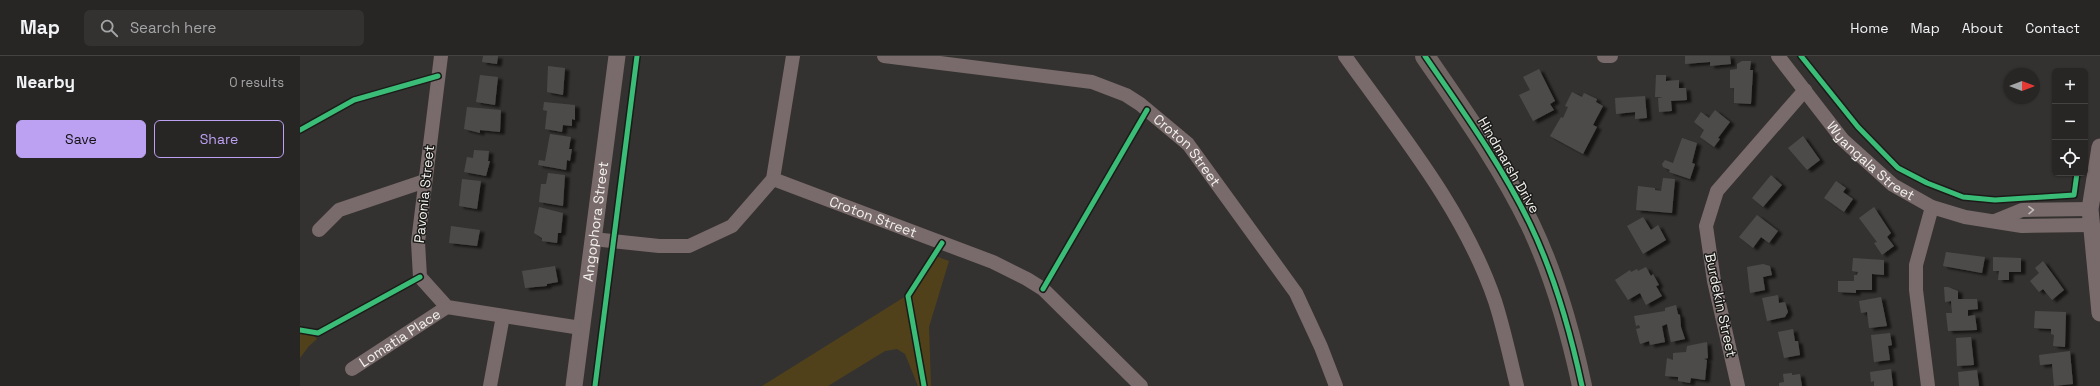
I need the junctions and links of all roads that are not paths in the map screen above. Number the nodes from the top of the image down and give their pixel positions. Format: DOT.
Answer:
graph roads {
  1 [pos="441,56"];
  2 [pos="617,56"];
  3 [pos="793,56"];
  4 [pos="884,56"];
  5 [pos="1345,56"];
  6 [pos="1425,56"];
  7 [pos="1604,56"];
  8 [pos="1611,56"];
  9 [pos="1778,56"];
  10 [pos="1805,90"];
  11 [pos="2100,147"];
  12 [pos="773,179"];
  13 [pos="424,181"];
  14 [pos="1932,207"];
  15 [pos="2090,217"];
  16 [pos="319,230"];
  17 [pos="593,239"];
  18 [pos="447,307"];
  19 [pos="2100,313"];
  20 [pos="503,316"];
  21 [pos="581,328"];
  22 [pos="352,369"];
  23 [pos="490,386"];
  24 [pos="574,386"];
  25 [pos="1141,386"];
  26 [pos="1336,386"];
  27 [pos="1517,386"];
  28 [pos="1582,386"];
  29 [pos="1738,386"];
  30 [pos="1928,386"];
  1 -- 13 [label="street, Pavonia Street"];
  2 -- 17 [label="street, Angophora Street"];
  3 -- 12 [label="street"];
  4 -- 26 [label="street, Croton Street"];
  5 -- 27 [label="street"];
  6 -- 28 [label="main road, Hindmarsh Drive"];
  7 -- 8 [label="street"];
  9 -- 10 [label="street, Wyangala Street"];
  10 -- 14 [label="street, Wyangala Street"];
  10 -- 29 [label="street, Burdekin Street"];
  11 -- 15 [label="street"];
  12 -- 17 [label="street"];
  12 -- 25 [label="street, Croton Street"];
  13 -- 16 [label="street"];
  13 -- 18 [label="street, Pavonia Street"];
  14 -- 15 [label="street, Wyangala Street"];
  14 -- 30 [label="street"];
  15 -- 19 [label="street"];
  17 -- 21 [label="street, Angophora Street"];
  18 -- 20 [label="street"];
  18 -- 22 [label="street, Lomatia Place"];
  20 -- 21 [label="street"];
  20 -- 23 [label="street"];
  21 -- 24 [label="street, Angophora Street"];
}
